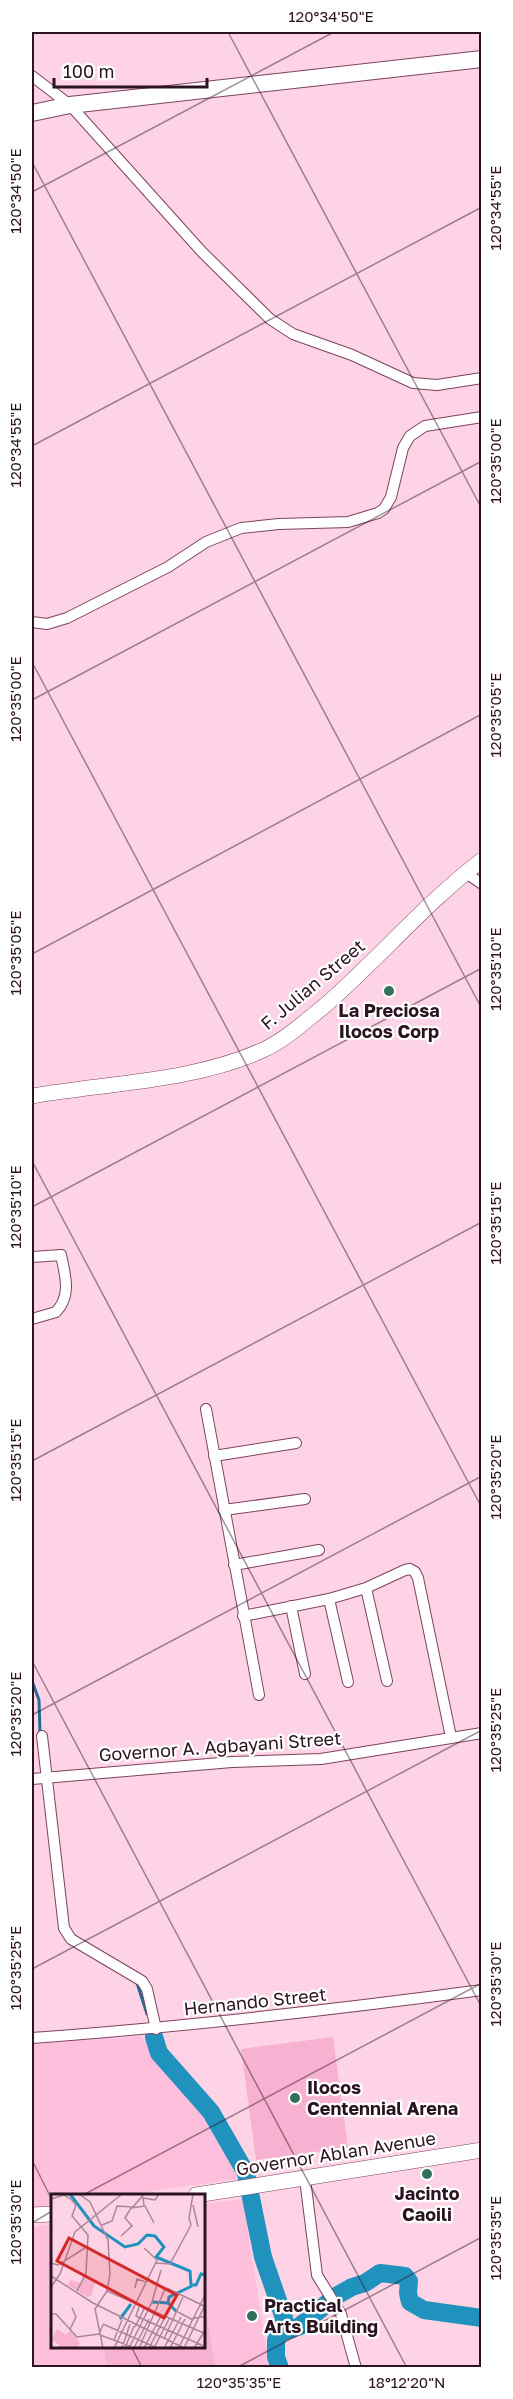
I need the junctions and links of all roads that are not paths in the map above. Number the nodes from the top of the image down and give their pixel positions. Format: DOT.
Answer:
graph roads {
  1 [pos="482,59"];
  2 [pos="32,76"];
  3 [pos="70,105"];
  4 [pos="32,113"];
  5 [pos="482,378"];
  6 [pos="482,417"];
  7 [pos="32,622"];
  8 [pos="482,860"];
  9 [pos="466,873"];
  10 [pos="482,885"];
  11 [pos="32,1096"];
  12 [pos="32,1257"];
  13 [pos="32,1319"];
  14 [pos="206,1409"];
  15 [pos="296,1443"];
  16 [pos="214,1456"];
  17 [pos="305,1499"];
  18 [pos="224,1510"];
  19 [pos="319,1550"];
  20 [pos="234,1564"];
  21 [pos="366,1588"];
  22 [pos="329,1599"];
  23 [pos="291,1606"];
  24 [pos="243,1616"];
  25 [pos="305,1674"];
  26 [pos="387,1681"];
  27 [pos="348,1682"];
  28 [pos="259,1695"];
  29 [pos="482,1732"];
  30 [pos="42,1736"];
  31 [pos="451,1737"];
  32 [pos="47,1778"];
  33 [pos="32,1779"];
  34 [pos="482,1990"];
  35 [pos="156,2029"];
  36 [pos="32,2038"];
  37 [pos="482,2150"];
  38 [pos="305,2179"];
  39 [pos="203,2194"];
  40 [pos="51,2214"];
  41 [pos="32,2215"];
  42 [pos="356,2367"];
  1 -- 3 [label="main road"];
  2 -- 3 [label="street"];
  3 -- 4 [label="main road"];
  3 -- 5 [label="street"];
  6 -- 7 [label="street"];
  8 -- 9 [label="street, F. Julian Street"];
  9 -- 10 [label="street"];
  9 -- 11 [label="street, F. Julian Street"];
  12 -- 13 [label="street"];
  14 -- 16 [label="street"];
  15 -- 16 [label="street"];
  16 -- 18 [label="street"];
  17 -- 18 [label="street"];
  18 -- 20 [label="street"];
  19 -- 20 [label="street"];
  20 -- 24 [label="street"];
  21 -- 22 [label="street"];
  21 -- 26 [label="street"];
  21 -- 31 [label="street"];
  22 -- 23 [label="street"];
  22 -- 27 [label="street"];
  23 -- 24 [label="street"];
  23 -- 25 [label="street"];
  24 -- 28 [label="street"];
  29 -- 31 [label="street, Governor A. Agbayani Street"];
  30 -- 32 [label="street"];
  31 -- 32 [label="street, Governor A. Agbayani Street"];
  32 -- 33 [label="street, Governor A. Agbayani Street"];
  32 -- 35 [label="street"];
  34 -- 35 [label="street, Hernando Street"];
  35 -- 36 [label="street, Hernando Street"];
  37 -- 38 [label="street, Governor Ablan Avenue"];
  38 -- 39 [label="street, Governor Ablan Avenue"];
  38 -- 42 [label="street"];
  40 -- 41 [label="street"];
}
